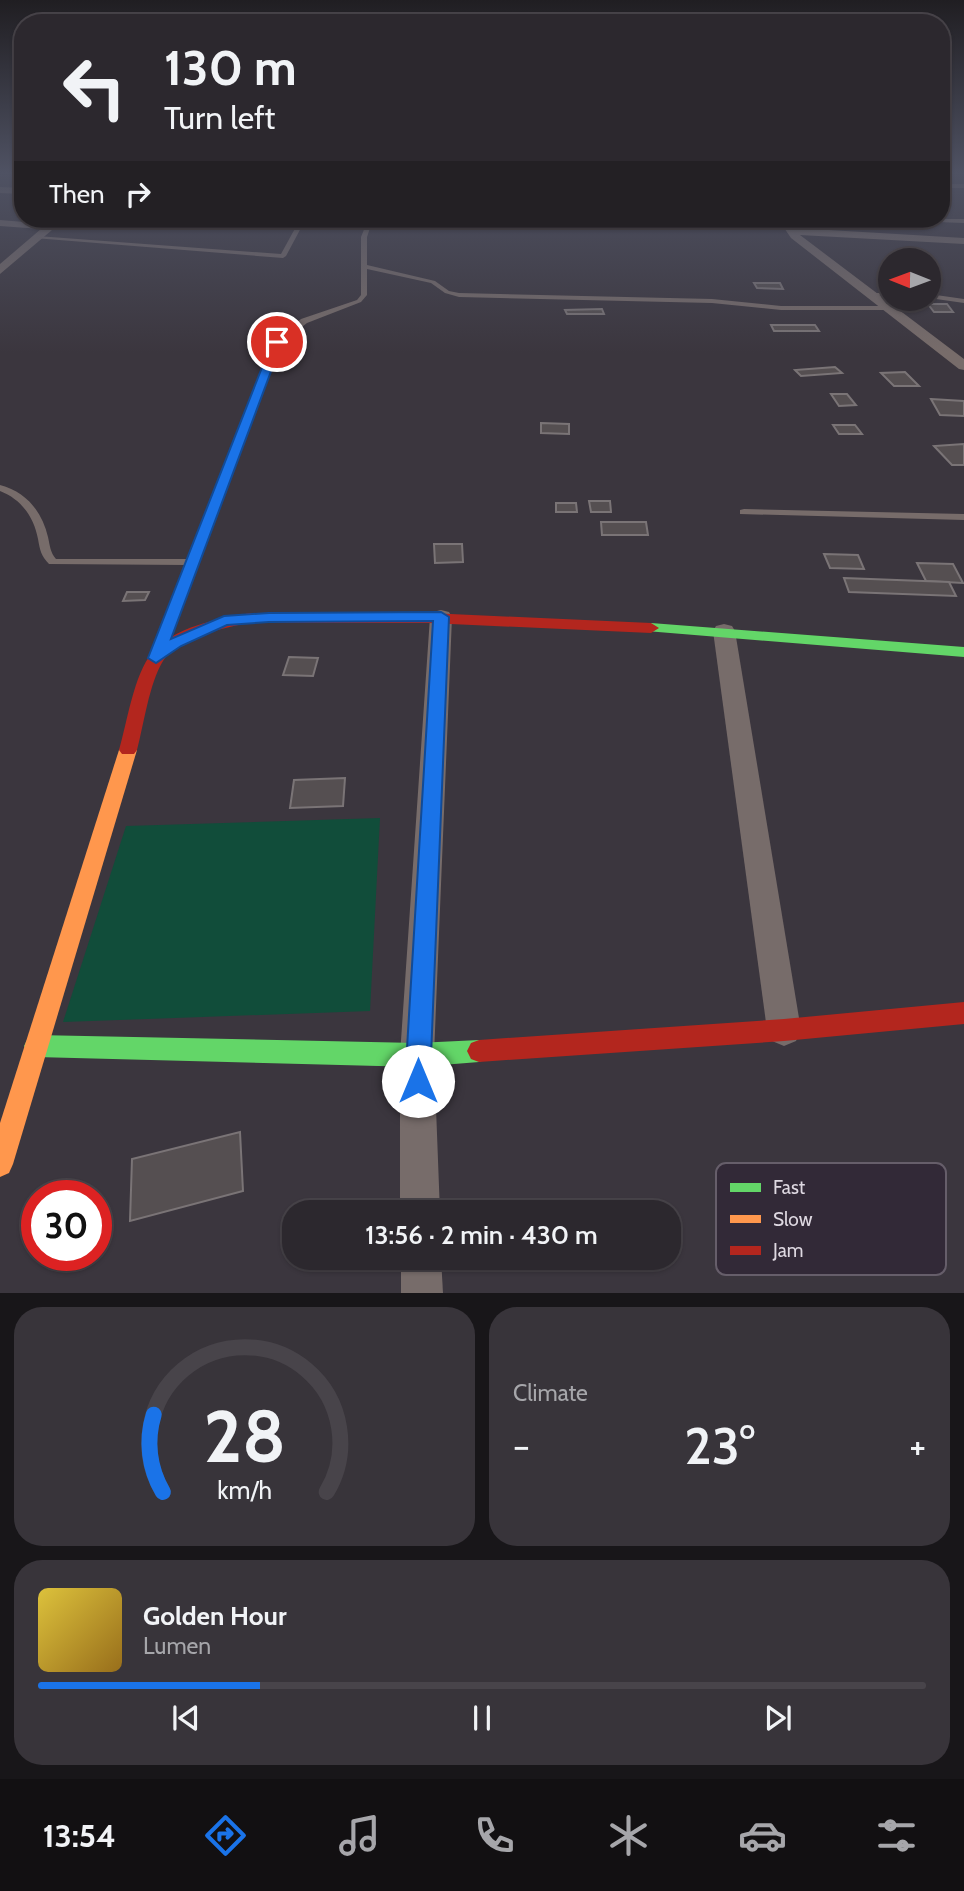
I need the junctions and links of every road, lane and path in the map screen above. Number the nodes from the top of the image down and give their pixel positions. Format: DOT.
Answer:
graph roads {
  1 [pos="44,232"];
  2 [pos="296,232"];
  3 [pos="366,232"];
  4 [pos="793,232"];
  5 [pos="814,232"];
  6 [pos="37,238"];
  7 [pos="964,241"];
  8 [pos="3,265"];
  9 [pos="364,266"];
  10 [pos="878,296"];
  11 [pos="942,298"];
  12 [pos="964,301"];
  13 [pos="878,302"];
  14 [pos="903,312"];
  15 [pos="964,366"];
  16 [pos="0,488"];
  17 [pos="744,512"];
  18 [pos="964,517"];
  19 [pos="192,562"];
  20 [pos="441,617"];
  21 [pos="724,631"];
  22 [pos="964,652"];
  23 [pos="156,658"];
  24 [pos="964,1013"];
  25 [pos="784,1030"];
  26 [pos="36,1046"];
  27 [pos="417,1055"];
  28 [pos="0,1164"];
  29 [pos="420,1200"];
  30 [pos="421,1270"];
  31 [pos="422,1293"];
  1 -- 6 [label="street"];
  2 -- 6 [label="lane"];
  3 -- 9 [label="lane"];
  4 -- 10 [label="street"];
  5 -- 7 [label="street"];
  6 -- 8 [label="street"];
  9 -- 13 [label="lane"];
  9 -- 19 [label="lane"];
  11 -- 12 [label="lane"];
  14 -- 15 [label="street"];
  16 -- 19 [label="lane"];
  17 -- 18 [label="lane"];
  19 -- 23 [label="lane"];
  20 -- 21 [label="street"];
  20 -- 23 [label="street"];
  20 -- 27 [label="street"];
  21 -- 22 [label="street"];
  21 -- 25 [label="street"];
  23 -- 26 [label="street"];
  24 -- 25 [label="street"];
  25 -- 27 [label="street"];
  26 -- 27 [label="street"];
  26 -- 28 [label="street"];
  27 -- 29 [label="street"];
  30 -- 31 [label="street"];
}
